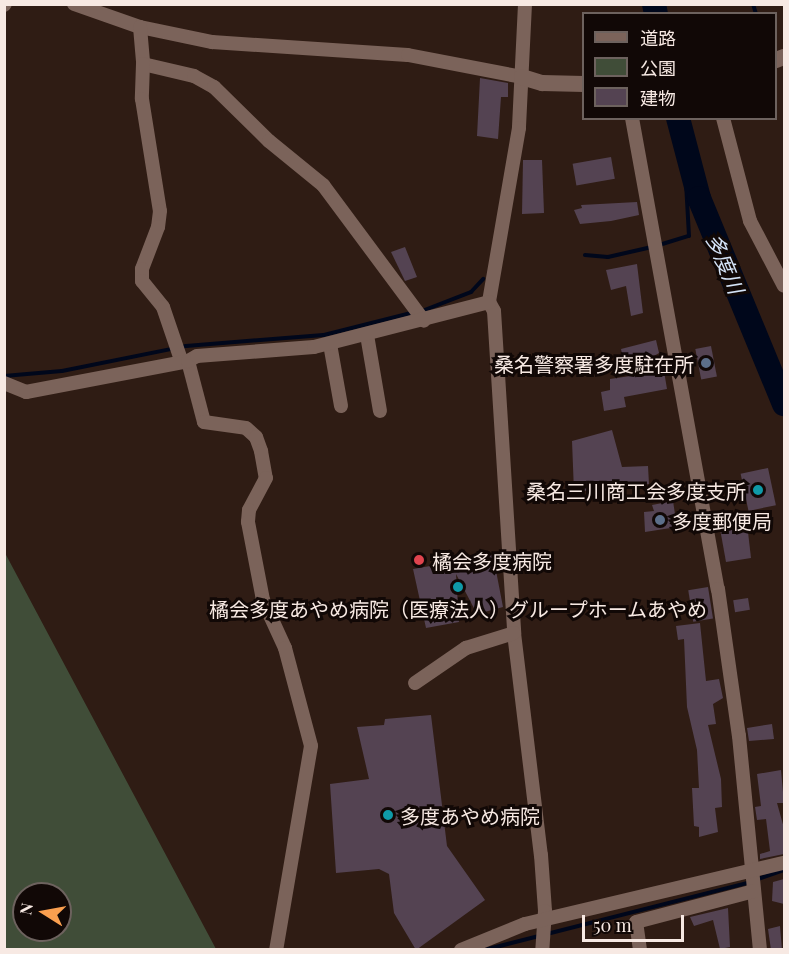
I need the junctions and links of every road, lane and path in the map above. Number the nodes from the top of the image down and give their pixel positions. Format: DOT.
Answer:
graph roads {
  1 [pos="74,4"];
  2 [pos="516,4"];
  3 [pos="525,4"];
  4 [pos="102,8"];
  5 [pos="140,27"];
  6 [pos="524,31"];
  7 [pos="143,64"];
  8 [pos="522,77"];
  9 [pos="582,84"];
  10 [pos="632,120"];
  11 [pos="724,120"];
  12 [pos="784,286"];
  13 [pos="489,302"];
  14 [pos="424,321"];
  15 [pos="367,335"];
  16 [pos="330,344"];
  17 [pos="184,360"];
  18 [pos="4,383"];
  19 [pos="341,406"];
  20 [pos="380,411"];
  21 [pos="514,633"];
  22 [pos="415,683"];
  23 [pos="784,864"];
  24 [pos="752,871"];
  25 [pos="754,891"];
  26 [pos="542,923"];
  27 [pos="541,945"];
  28 [pos="276,950"];
  29 [pos="461,950"];
  30 [pos="640,950"];
  31 [pos="759,950"];
  1 -- 4 [label="street"];
  2 -- 6 [label="street"];
  3 -- 6 [label="street"];
  4 -- 5 [label="street"];
  5 -- 7 [label="street"];
  5 -- 8 [label="street"];
  6 -- 8 [label="street"];
  7 -- 14 [label="street"];
  7 -- 17 [label="street"];
  8 -- 9 [label="street"];
  8 -- 13 [label="street"];
  10 -- 24 [label="street"];
  11 -- 12 [label="street"];
  13 -- 14 [label="street"];
  13 -- 21 [label="street"];
  14 -- 15 [label="street"];
  15 -- 16 [label="street"];
  15 -- 20 [label="street"];
  16 -- 17 [label="street"];
  16 -- 19 [label="street"];
  17 -- 18 [label="street"];
  17 -- 28 [label="street"];
  21 -- 22 [label="street"];
  21 -- 26 [label="street"];
  23 -- 24 [label="street"];
  24 -- 25 [label="street"];
  24 -- 26 [label="street"];
  25 -- 30 [label="street"];
  25 -- 31 [label="street"];
  26 -- 27 [label="street"];
  26 -- 29 [label="street"];
}
